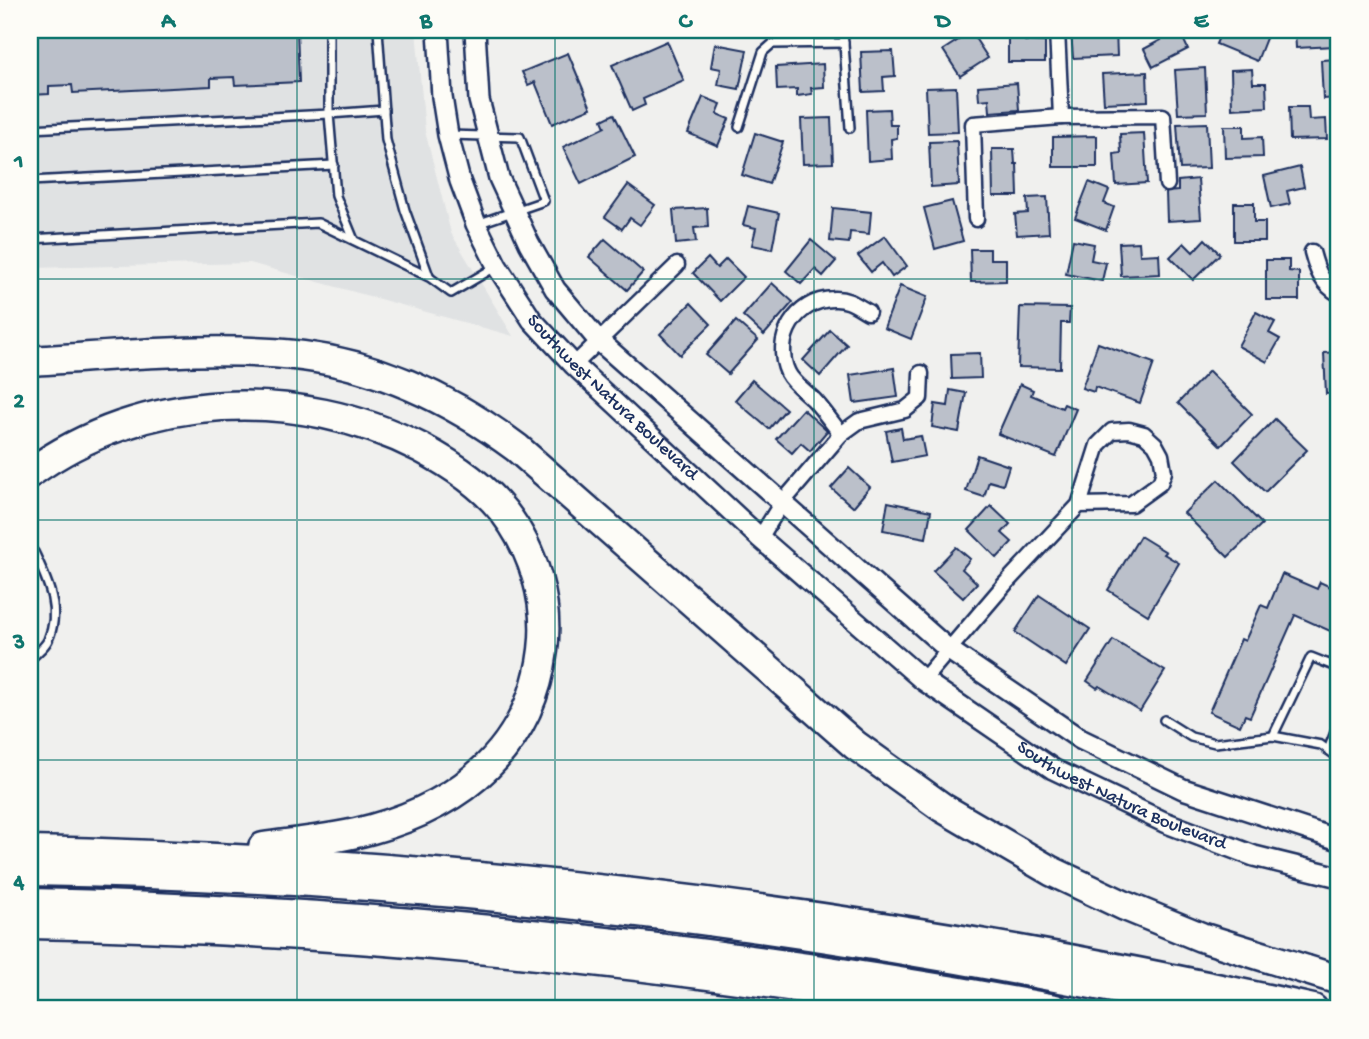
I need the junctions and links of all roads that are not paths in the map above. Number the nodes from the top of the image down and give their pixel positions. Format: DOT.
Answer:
graph roads {
  1 [pos="329,30"];
  2 [pos="378,30"];
  3 [pos="438,30"];
  4 [pos="475,30"];
  5 [pos="843,30"];
  6 [pos="1057,30"];
  7 [pos="844,43"];
  8 [pos="384,110"];
  9 [pos="329,114"];
  10 [pos="1060,117"];
  11 [pos="739,127"];
  12 [pos="850,128"];
  13 [pos="30,129"];
  14 [pos="448,135"];
  15 [pos="487,136"];
  16 [pos="334,165"];
  17 [pos="30,181"];
  18 [pos="1167,184"];
  19 [pos="514,211"];
  20 [pos="976,219"];
  21 [pos="477,224"];
  22 [pos="30,239"];
  23 [pos="355,240"];
  24 [pos="1312,252"];
  25 [pos="677,265"];
  26 [pos="497,266"];
  27 [pos="429,277"];
  28 [pos="1339,294"];
  29 [pos="868,312"];
  30 [pos="598,340"];
  31 [pos="30,361"];
  32 [pos="574,365"];
  33 [pos="921,373"];
  34 [pos="841,434"];
  35 [pos="30,472"];
  36 [pos="781,504"];
  37 [pos="1079,505"];
  38 [pos="760,538"];
  39 [pos="30,551"];
  40 [pos="949,650"];
  41 [pos="30,660"];
  42 [pos="1339,668"];
  43 [pos="923,680"];
  44 [pos="1164,720"];
  45 [pos="1339,722"];
  46 [pos="1273,736"];
  47 [pos="1328,750"];
  48 [pos="1339,758"];
  49 [pos="1339,840"];
  50 [pos="30,851"];
  51 [pos="199,856"];
  52 [pos="30,871"];
  53 [pos="1339,875"];
  54 [pos="30,903"];
  55 [pos="30,924"];
  56 [pos="1339,980"];
  57 [pos="936,1009"];
  58 [pos="1055,1009"];
  59 [pos="1213,1009"];
  60 [pos="1313,1009"];
  1 -- 9 [label="lane"];
  2 -- 8 [label="lane"];
  3 -- 14 [label="street, Southwest Natura Boulevard"];
  4 -- 15 [label="street, Southwest Natura Boulevard"];
  5 -- 7 [label="lane"];
  6 -- 10 [label="street"];
  7 -- 11 [label="lane"];
  7 -- 12 [label="lane"];
  8 -- 9 [label="lane"];
  8 -- 27 [label="lane"];
  9 -- 13 [label="lane"];
  9 -- 16 [label="lane"];
  10 -- 18 [label="street"];
  10 -- 20 [label="street"];
  14 -- 15 [label="lane"];
  14 -- 21 [label="street, Southwest Natura Boulevard"];
  15 -- 19 [label="street, Southwest Natura Boulevard"];
  15 -- 19 [label="lane"];
  16 -- 17 [label="lane"];
  16 -- 23 [label="lane"];
  19 -- 21 [label="lane"];
  19 -- 30 [label="street, Southwest Natura Boulevard"];
  21 -- 26 [label="street, Southwest Natura Boulevard"];
  22 -- 23 [label="lane"];
  23 -- 27 [label="lane"];
  24 -- 28 [label="street"];
  25 -- 30 [label="street"];
  26 -- 27 [label="lane"];
  26 -- 32 [label="street, Southwest Natura Boulevard"];
  29 -- 34 [label="street"];
  30 -- 32 [label="street"];
  30 -- 36 [label="street, Southwest Natura Boulevard"];
  31 -- 56 [label="highway"];
  32 -- 38 [label="street, Southwest Natura Boulevard"];
  33 -- 34 [label="street"];
  34 -- 36 [label="street"];
  35 -- 51 [label="highway"];
  36 -- 38 [label="street"];
  36 -- 40 [label="street, Southwest Natura Boulevard"];
  37 -- 37 [label="street"];
  37 -- 40 [label="street"];
  38 -- 43 [label="street, Southwest Natura Boulevard"];
  39 -- 41 [label="lane"];
  40 -- 43 [label="street"];
  40 -- 49 [label="street, Southwest Natura Boulevard"];
  42 -- 46 [label="lane"];
  43 -- 53 [label="street, Southwest Natura Boulevard"];
  44 -- 46 [label="lane"];
  45 -- 47 [label="lane"];
  46 -- 47 [label="lane"];
  47 -- 48 [label="lane"];
  50 -- 51 [label="highway"];
  51 -- 60 [label="highway"];
  52 -- 59 [label="highway"];
  54 -- 58 [label="highway"];
  55 -- 57 [label="highway"];
}
